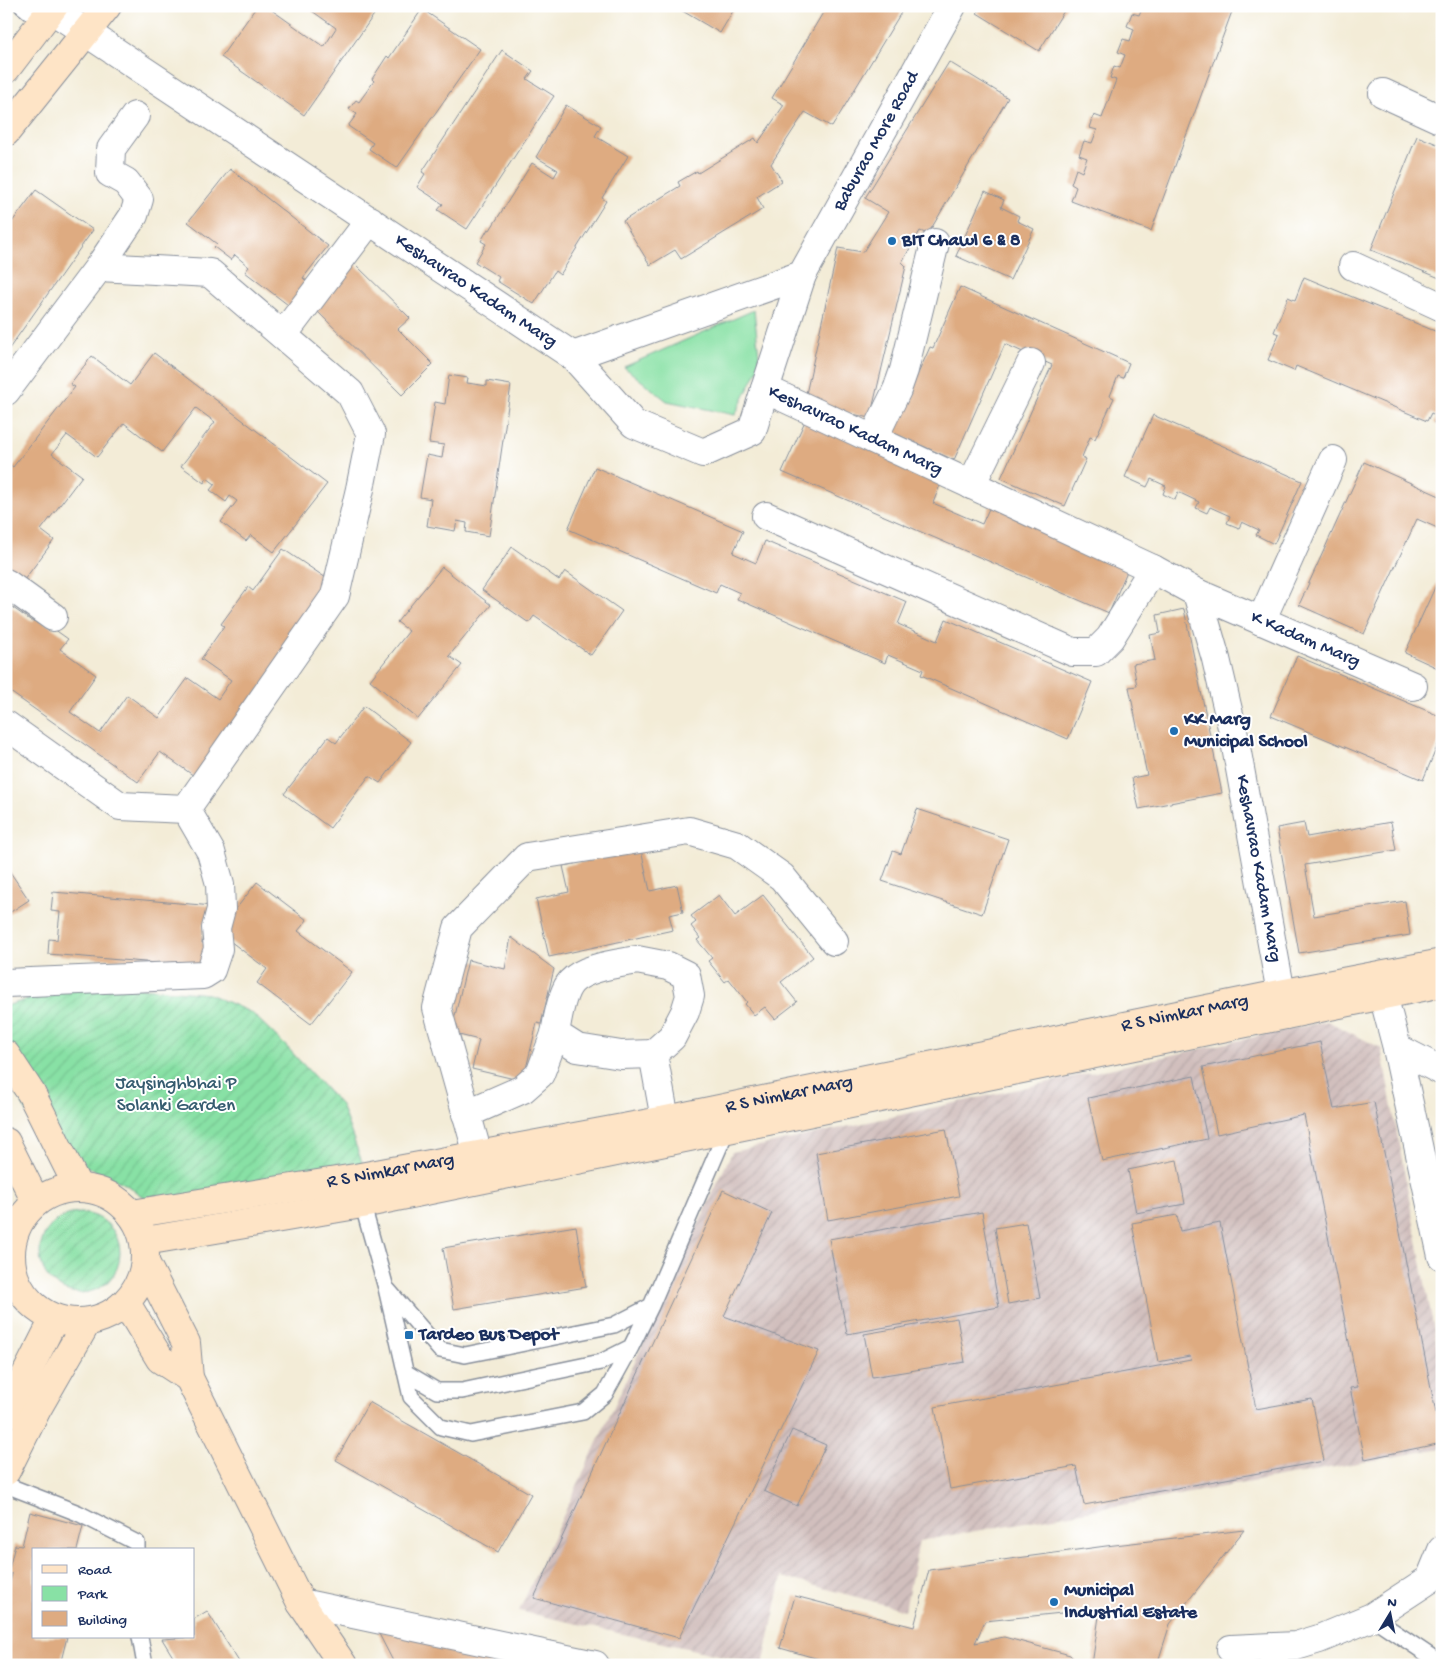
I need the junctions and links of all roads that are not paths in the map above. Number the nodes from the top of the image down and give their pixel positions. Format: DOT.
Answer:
graph roads {
  1 [pos="108,6"];
  2 [pos="952,6"];
  3 [pos="42,11"];
  4 [pos="88,32"];
  5 [pos="6,69"];
  6 [pos="1383,93"];
  7 [pos="135,116"];
  8 [pos="1442,120"];
  9 [pos="6,132"];
  10 [pos="370,220"];
  11 [pos="936,244"];
  12 [pos="1353,266"];
  13 [pos="99,267"];
  14 [pos="802,275"];
  15 [pos="1442,307"];
  16 [pos="282,335"];
  17 [pos="573,356"];
  18 [pos="1031,363"];
  19 [pos="10,377"];
  20 [pos="765,389"];
  21 [pos="873,439"];
  22 [pos="1334,460"];
  23 [pos="971,485"];
  24 [pos="766,516"];
  25 [pos="1153,569"];
  26 [pos="6,583"];
  27 [pos="1196,593"];
  28 [pos="53,617"];
  29 [pos="1261,621"];
  30 [pos="1413,686"];
  31 [pos="6,725"];
  32 [pos="186,809"];
  33 [pos="834,942"];
  34 [pos="1442,963"];
  35 [pos="6,983"];
  36 [pos="1442,983"];
  37 [pos="1379,986"];
  38 [pos="1282,1004"];
  39 [pos="554,1034"];
  40 [pos="1397,1048"];
  41 [pos="653,1054"];
  42 [pos="10,1070"];
  43 [pos="1442,1071"];
  44 [pos="466,1114"];
  45 [pos="733,1118"];
  46 [pos="668,1131"];
  47 [pos="6,1142"];
  48 [pos="481,1167"];
  49 [pos="78,1187"];
  50 [pos="358,1191"];
  51 [pos="36,1202"];
  52 [pos="132,1214"];
  53 [pos="145,1253"];
  54 [pos="1442,1256"];
  55 [pos="8,1263"];
  56 [pos="386,1288"];
  57 [pos="126,1303"];
  58 [pos="651,1306"];
  59 [pos="54,1319"];
  60 [pos="86,1322"];
  61 [pos="631,1347"];
  62 [pos="405,1372"];
  63 [pos="189,1378"];
  64 [pos="6,1414"];
  65 [pos="6,1471"];
  66 [pos="6,1486"];
  67 [pos="138,1548"];
  68 [pos="1442,1550"];
  69 [pos="301,1603"];
  70 [pos="1372,1617"];
  71 [pos="140,1638"];
  72 [pos="1231,1649"];
  73 [pos="1442,1661"];
  74 [pos="145,1665"];
  75 [pos="343,1665"];
  76 [pos="595,1665"];
  1 -- 4 [label="main road"];
  2 -- 14 [label="street, Baburao More Road"];
  3 -- 4 [label="street, Keshavrao Kadam Marg"];
  3 -- 5 [label="main road"];
  4 -- 9 [label="main road"];
  4 -- 10 [label="street, Keshavrao Kadam Marg"];
  6 -- 8 [label="street"];
  7 -- 13 [label="street"];
  10 -- 16 [label="street"];
  10 -- 17 [label="street, Keshavrao Kadam Marg"];
  11 -- 21 [label="street"];
  12 -- 15 [label="street"];
  13 -- 16 [label="street"];
  13 -- 19 [label="street"];
  14 -- 17 [label="street"];
  14 -- 20 [label="street, Baburao More Road"];
  16 -- 32 [label="street"];
  17 -- 20 [label="street, Keshavrao Kadam Marg"];
  18 -- 23 [label="street"];
  20 -- 21 [label="street, Keshavrao Kadam Marg"];
  21 -- 23 [label="street, Keshavrao Kadam Marg"];
  22 -- 29 [label="street"];
  23 -- 25 [label="street, Keshavrao Kadam Marg"];
  24 -- 25 [label="street"];
  25 -- 27 [label="street, Keshavrao Kadam Marg"];
  26 -- 28 [label="street"];
  27 -- 29 [label="street, K Kadam Marg"];
  27 -- 38 [label="street, Keshavrao Kadam Marg"];
  29 -- 30 [label="street, K Kadam Marg"];
  31 -- 32 [label="street"];
  32 -- 35 [label="street"];
  33 -- 44 [label="street"];
  34 -- 37 [label="main road, R S Nimkar Marg"];
  36 -- 37 [label="main road, R S Nimkar Marg"];
  37 -- 38 [label="main road, R S Nimkar Marg"];
  37 -- 40 [label="street"];
  38 -- 45 [label="main road, R S Nimkar Marg"];
  39 -- 41 [label="street"];
  39 -- 41 [label="street"];
  39 -- 44 [label="street"];
  40 -- 43 [label="street"];
  40 -- 54 [label="street"];
  41 -- 46 [label="street"];
  42 -- 49 [label="main road"];
  44 -- 48 [label="street"];
  45 -- 46 [label="main road, R S Nimkar Marg"];
  45 -- 58 [label="lane"];
  46 -- 48 [label="main road, R S Nimkar Marg"];
  47 -- 51 [label="main road"];
  48 -- 50 [label="main road, R S Nimkar Marg"];
  49 -- 51 [label="main road"];
  49 -- 52 [label="main road"];
  50 -- 52 [label="main road, R S Nimkar Marg"];
  50 -- 53 [label="main road, R S Nimkar Marg"];
  50 -- 56 [label="lane"];
  51 -- 55 [label="main road"];
  52 -- 53 [label="main road"];
  53 -- 57 [label="main road"];
  53 -- 63 [label="main road"];
  55 -- 59 [label="main road"];
  56 -- 58 [label="lane"];
  56 -- 62 [label="lane"];
  57 -- 60 [label="main road"];
  57 -- 63 [label="main road"];
  58 -- 61 [label="lane"];
  59 -- 60 [label="main road"];
  59 -- 64 [label="main road"];
  60 -- 65 [label="main road"];
  61 -- 62 [label="lane"];
  61 -- 62 [label="lane"];
  63 -- 69 [label="main road"];
  66 -- 67 [label="lane"];
  68 -- 70 [label="street"];
  69 -- 75 [label="main road"];
  69 -- 76 [label="street"];
  70 -- 72 [label="street"];
  70 -- 73 [label="lane"];
  71 -- 74 [label="lane"];
}
